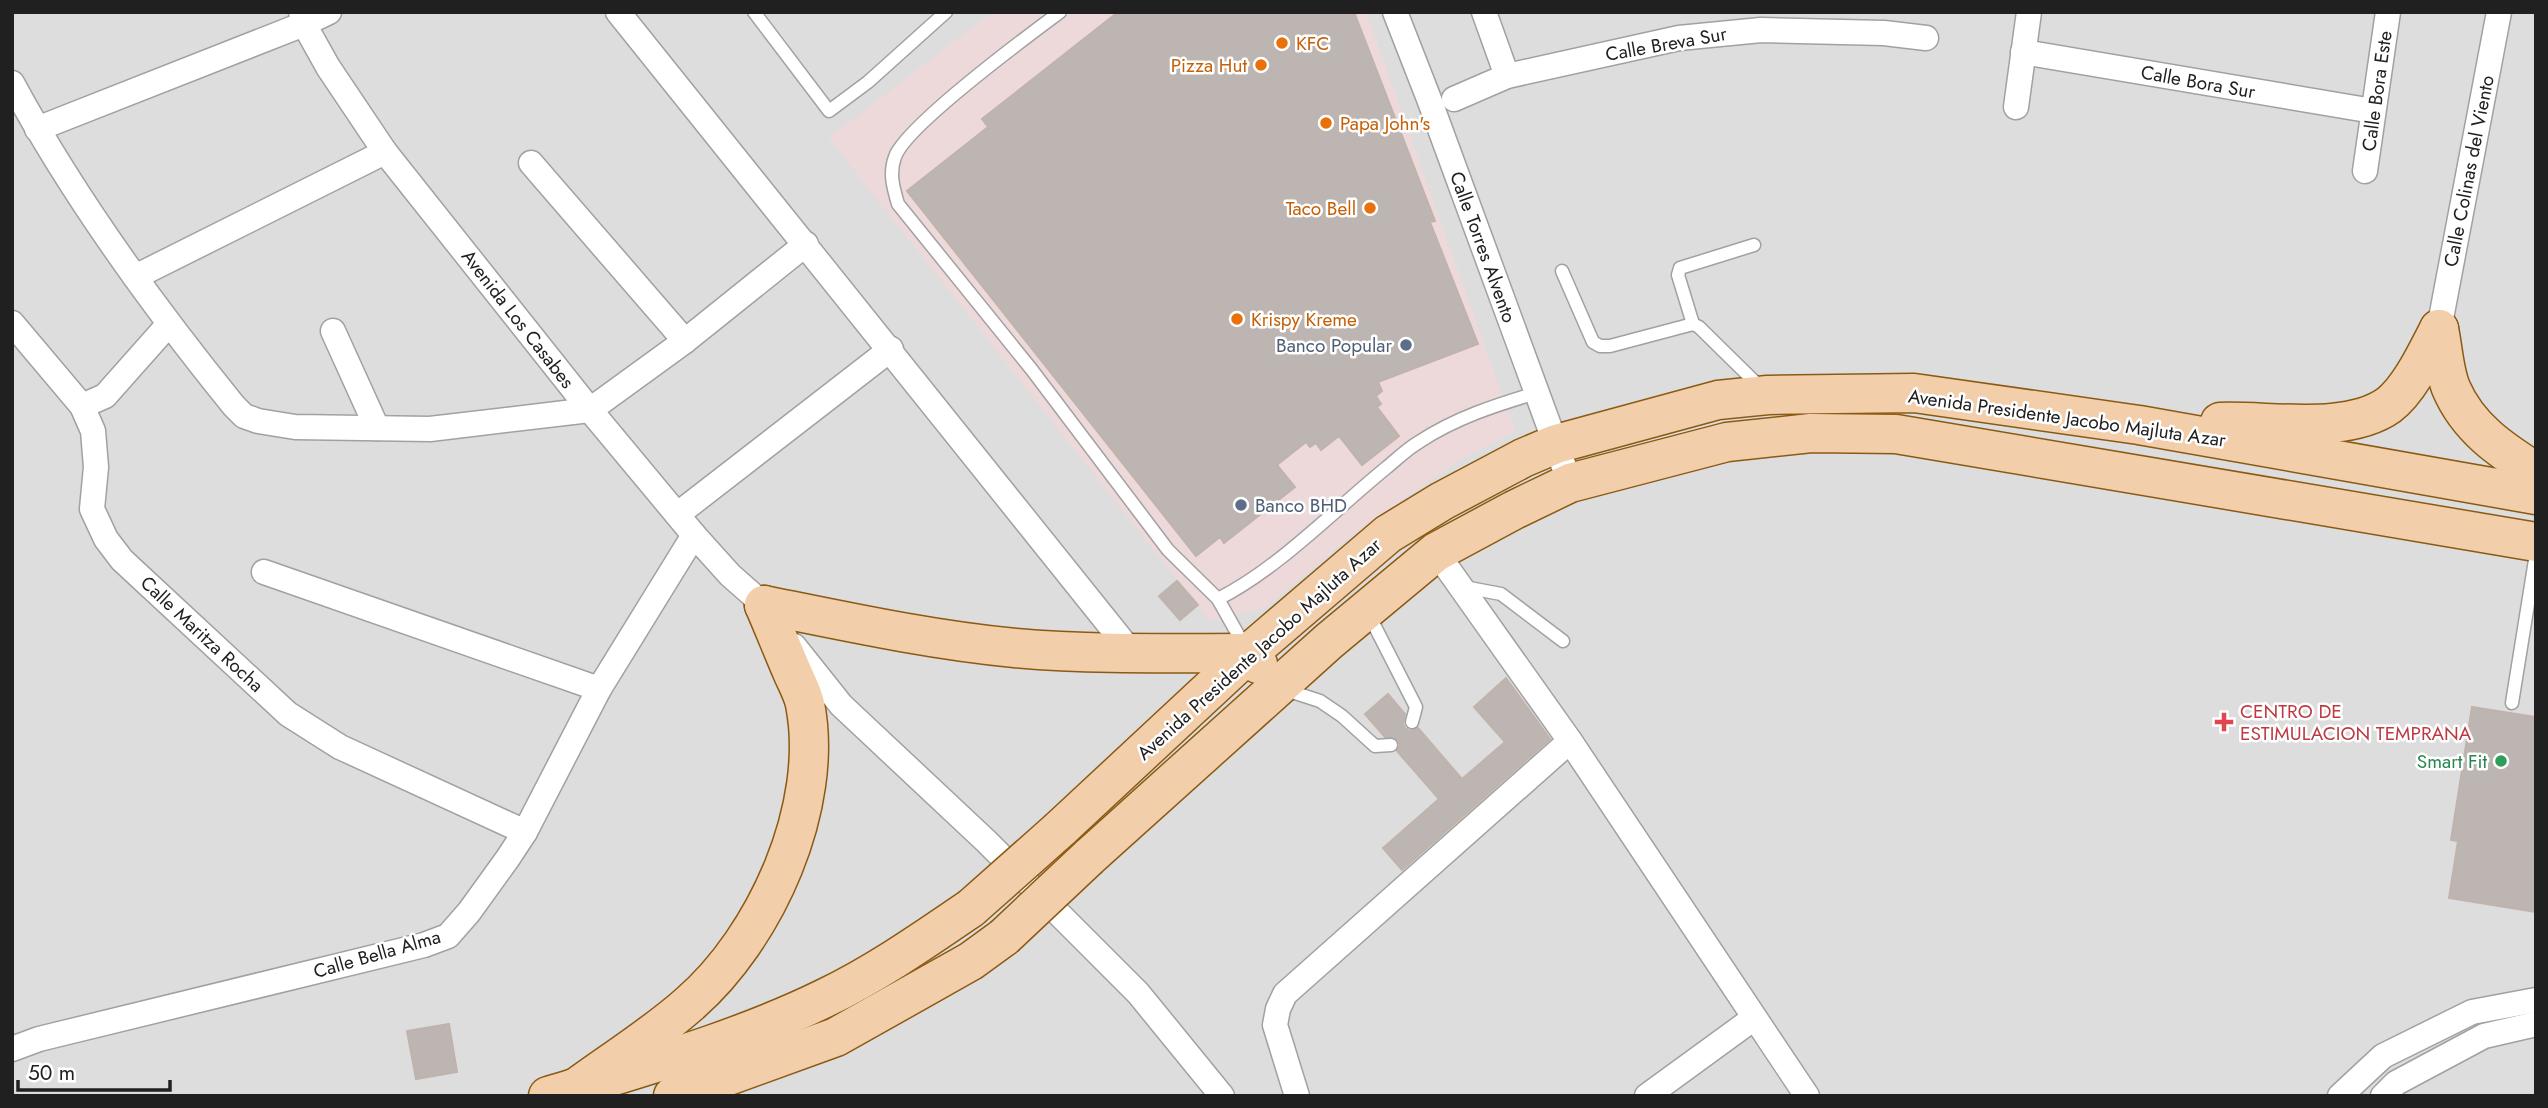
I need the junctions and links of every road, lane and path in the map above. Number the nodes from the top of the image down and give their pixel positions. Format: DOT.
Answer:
graph roads {
  1 [pos="329,12"];
  2 [pos="618,12"];
  3 [pos="754,12"];
  4 [pos="946,12"];
  5 [pos="1060,12"];
  6 [pos="1395,12"];
  7 [pos="1484,12"];
  8 [pos="2029,12"];
  9 [pos="2388,12"];
  10 [pos="2499,12"];
  11 [pos="303,18"];
  12 [pos="1886,23"];
  13 [pos="1926,38"];
  14 [pos="2023,52"];
  15 [pos="1507,76"];
  16 [pos="12,83"];
  17 [pos="1454,99"];
  18 [pos="2016,107"];
  19 [pos="2373,111"];
  20 [pos="37,129"];
  21 [pos="385,152"];
  22 [pos="531,163"];
  23 [pos="2365,171"];
  24 [pos="806,244"];
  25 [pos="1754,245"];
  26 [pos="1562,271"];
  27 [pos="135,277"];
  28 [pos="12,323"];
  29 [pos="1693,324"];
  30 [pos="168,325"];
  31 [pos="2439,329"];
  32 [pos="333,331"];
  33 [pos="685,341"];
  34 [pos="891,349"];
  35 [pos="1536,393"];
  36 [pos="1768,395"];
  37 [pos="82,406"];
  38 [pos="590,410"];
  39 [pos="2139,425"];
  40 [pos="377,428"];
  41 [pos="1556,444"];
  42 [pos="2536,472"];
  43 [pos="1570,483"];
  44 [pos="2536,495"];
  45 [pos="678,514"];
  46 [pos="694,535"];
  47 [pos="2536,542"];
  48 [pos="1436,552"];
  49 [pos="2536,554"];
  50 [pos="264,572"];
  51 [pos="1461,587"];
  52 [pos="1218,599"];
  53 [pos="764,605"];
  54 [pos="1366,610"];
  55 [pos="1563,641"];
  56 [pos="1132,653"];
  57 [pos="1249,653"];
  58 [pos="1278,687"];
  59 [pos="599,689"];
  60 [pos="2512,703"];
  61 [pos="1412,722"];
  62 [pos="1570,741"];
  63 [pos="1391,745"];
  64 [pos="524,832"];
  65 [pos="2536,1000"];
  66 [pos="1754,1018"];
  67 [pos="2536,1024"];
  68 [pos="12,1049"];
  69 [pos="562,1091"];
  70 [pos="673,1096"];
  71 [pos="1222,1096"];
  72 [pos="1297,1096"];
  73 [pos="1647,1096"];
  74 [pos="1807,1096"];
  75 [pos="2340,1096"];
  76 [pos="2383,1096"];
  1 -- 11 [label="street"];
  2 -- 24 [label="street"];
  3 -- 4 [label="lane"];
  5 -- 52 [label="lane"];
  6 -- 35 [label="street, Calle Torres Alvento"];
  7 -- 15 [label="street"];
  8 -- 14 [label="street"];
  9 -- 19 [label="street, Calle Bora Este"];
  10 -- 31 [label="street, Calle Colinas del Viento"];
  11 -- 20 [label="street"];
  11 -- 21 [label="street, Avenida Los Casabes"];
  12 -- 13 [label="street, Calle Breva Sur"];
  12 -- 15 [label="street, Calle Breva Sur"];
  14 -- 18 [label="street"];
  14 -- 19 [label="street, Calle Bora Sur"];
  15 -- 17 [label="street, Calle Breva Sur"];
  16 -- 20 [label="street"];
  19 -- 23 [label="street, Calle Bora Este"];
  20 -- 27 [label="street"];
  21 -- 27 [label="street"];
  21 -- 38 [label="street, Avenida Los Casabes"];
  22 -- 33 [label="street"];
  24 -- 33 [label="street"];
  24 -- 34 [label="street"];
  25 -- 29 [label="lane"];
  26 -- 29 [label="lane"];
  27 -- 30 [label="street"];
  28 -- 37 [label="street, Calle Maritza Rocha"];
  29 -- 36 [label="lane"];
  30 -- 37 [label="street"];
  30 -- 40 [label="street"];
  31 -- 39 [label="main road"];
  31 -- 42 [label="main road"];
  32 -- 40 [label="street"];
  33 -- 38 [label="street"];
  34 -- 45 [label="street"];
  34 -- 56 [label="street"];
  35 -- 41 [label="street, Calle Torres Alvento"];
  35 -- 52 [label="lane"];
  36 -- 39 [label="main road, Avenida Presidente Jacobo Majluta Azar"];
  36 -- 41 [label="main road, Avenida Presidente Jacobo Majluta Azar"];
  37 -- 64 [label="street, Calle Maritza Rocha"];
  38 -- 40 [label="street"];
  38 -- 45 [label="street, Avenida Los Casabes"];
  39 -- 44 [label="main road, Avenida Presidente Jacobo Majluta Azar"];
  41 -- 43 [label="street, Calle Torres Alvento"];
  41 -- 57 [label="main road, Avenida Presidente Jacobo Majluta Azar"];
  43 -- 47 [label="main road, Avenida Presidente Jacobo Majluta Azar"];
  43 -- 48 [label="main road, Avenida Presidente Jacobo Majluta Azar"];
  45 -- 46 [label="street, Avenida Los Casabes"];
  46 -- 53 [label="street, Avenida Los Casabes"];
  46 -- 59 [label="street, Calle Bella Alma"];
  48 -- 51 [label="street"];
  48 -- 54 [label="main road, Avenida Presidente Jacobo Majluta Azar"];
  49 -- 60 [label="lane"];
  50 -- 59 [label="street"];
  51 -- 55 [label="lane"];
  51 -- 62 [label="street"];
  52 -- 57 [label="lane"];
  53 -- 56 [label="main road"];
  53 -- 69 [label="main road"];
  53 -- 71 [label="street, Avenida Los Casabes"];
  54 -- 58 [label="main road, Avenida Presidente Jacobo Majluta Azar"];
  54 -- 61 [label="lane"];
  56 -- 57 [label="main road"];
  57 -- 58 [label="main road"];
  57 -- 69 [label="main road, Avenida Presidente Jacobo Majluta Azar, bridge"];
  58 -- 63 [label="lane"];
  58 -- 70 [label="main road, Avenida Presidente Jacobo Majluta Azar, bridge"];
  59 -- 64 [label="street, Calle Bella Alma"];
  62 -- 66 [label="street"];
  62 -- 72 [label="street"];
  64 -- 68 [label="street, Calle Bella Alma"];
  65 -- 75 [label="street"];
  66 -- 73 [label="street"];
  66 -- 74 [label="street"];
  67 -- 76 [label="street"];
}
